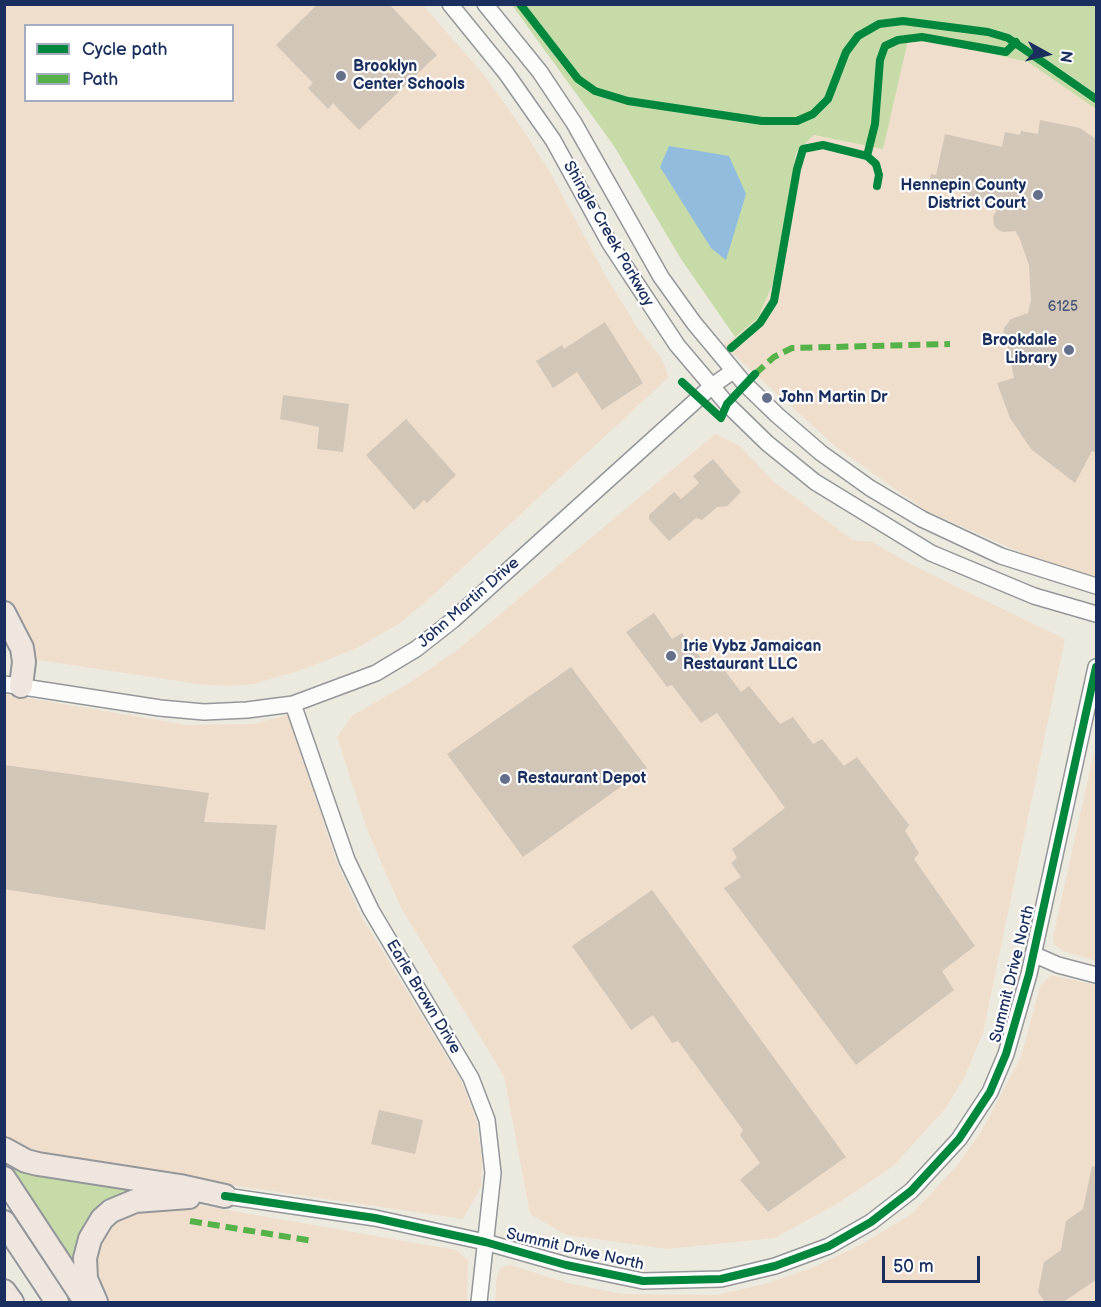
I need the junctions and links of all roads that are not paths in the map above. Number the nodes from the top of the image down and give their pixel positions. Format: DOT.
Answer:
graph roads {
  1 [pos="450,4"];
  2 [pos="485,4"];
  3 [pos="733,371"];
  4 [pos="712,386"];
  5 [pos="1096,586"];
  6 [pos="4,613"];
  7 [pos="1096,614"];
  8 [pos="1096,667"];
  9 [pos="13,685"];
  10 [pos="292,704"];
  11 [pos="1033,954"];
  12 [pos="1096,975"];
  13 [pos="4,1149"];
  14 [pos="4,1178"];
  15 [pos="225,1196"];
  16 [pos="4,1222"];
  17 [pos="485,1242"];
  18 [pos="4,1291"];
  19 [pos="12,1302"];
  20 [pos="57,1302"];
  21 [pos="86,1302"];
  22 [pos="96,1302"];
  23 [pos="478,1302"];
  1 -- 4 [label="street, Shingle Creek Parkway"];
  2 -- 3 [label="street, Shingle Creek Parkway"];
  3 -- 4 [label="street, John Martin Drive"];
  3 -- 5 [label="street, Shingle Creek Parkway"];
  4 -- 7 [label="street, Shingle Creek Parkway"];
  4 -- 10 [label="street, John Martin Drive"];
  6 -- 9 [label="highway"];
  8 -- 11 [label="street, Summit Drive North"];
  9 -- 10 [label="street, John Martin Drive"];
  10 -- 17 [label="street, Earle Brown Drive"];
  11 -- 12 [label="street"];
  11 -- 17 [label="street, Summit Drive North"];
  13 -- 15 [label="highway"];
  14 -- 21 [label="highway"];
  15 -- 17 [label="street, Summit Drive North"];
  15 -- 22 [label="highway"];
  16 -- 20 [label="highway"];
  17 -- 23 [label="street, Earle Brown Drive"];
  18 -- 19 [label="highway"];
}
